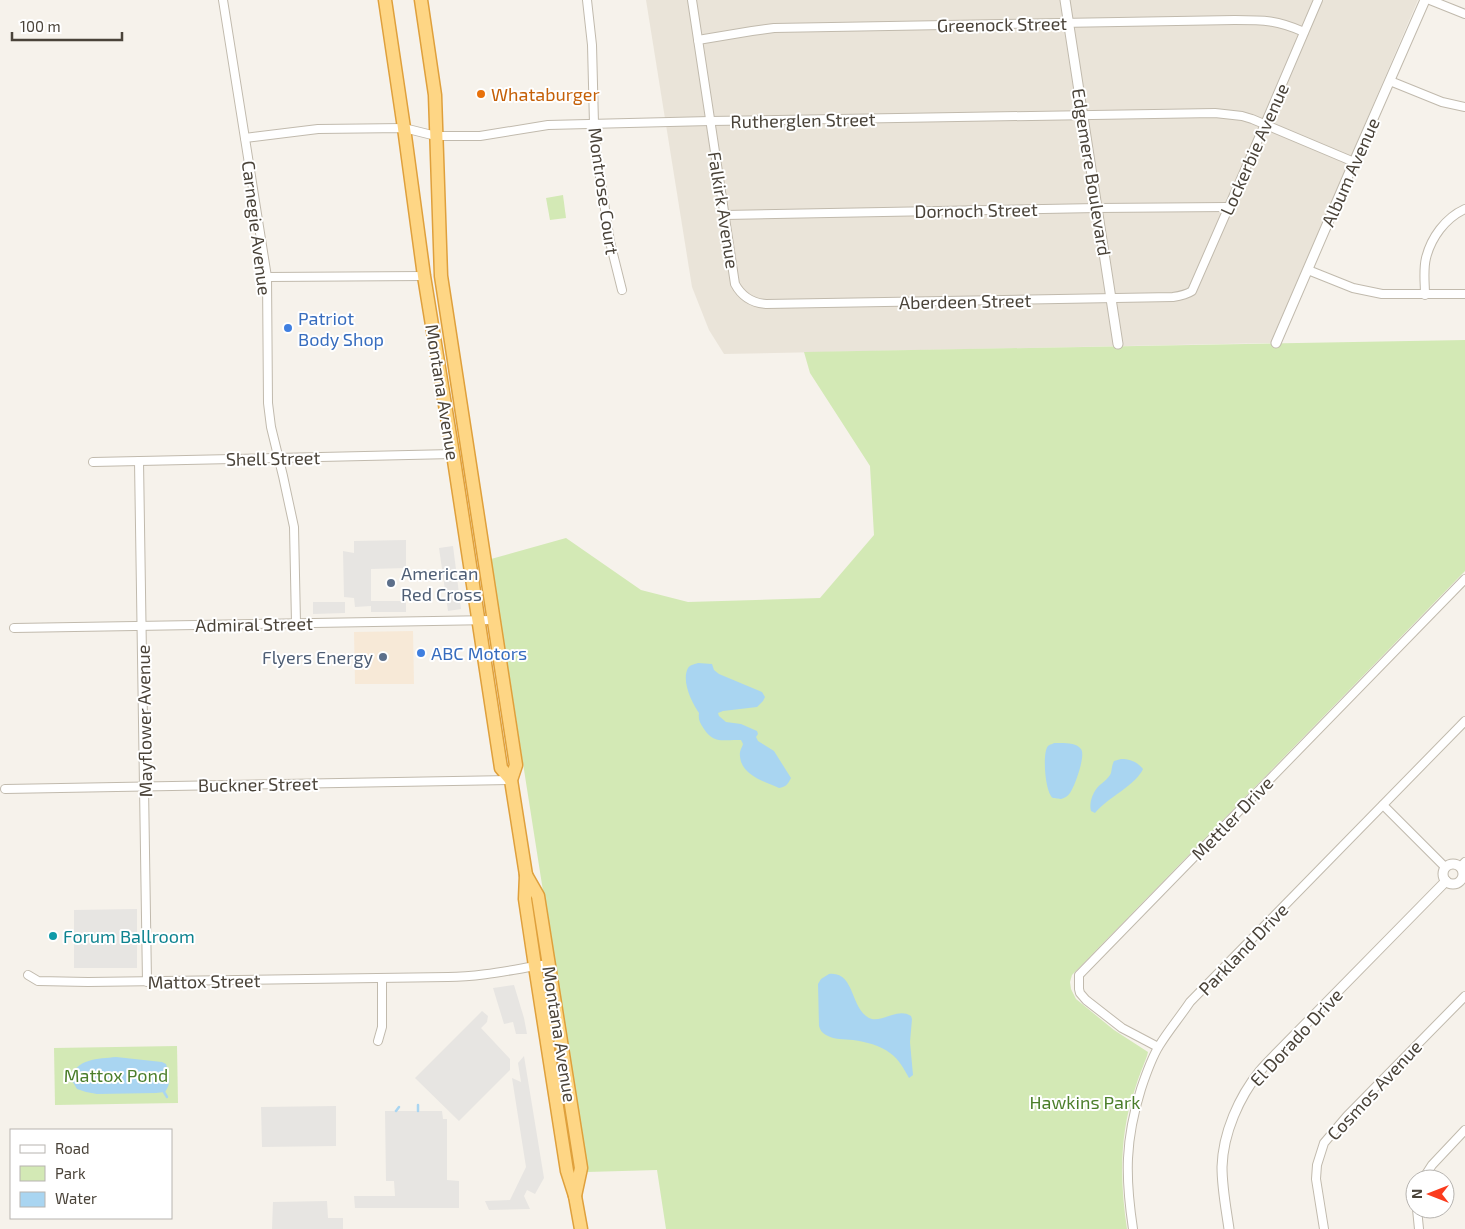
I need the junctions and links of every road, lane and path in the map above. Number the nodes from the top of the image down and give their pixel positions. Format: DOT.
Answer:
graph roads {
  1 [pos="223,0"];
  2 [pos="385,0"];
  3 [pos="421,0"];
  4 [pos="587,0"];
  5 [pos="692,0"];
  6 [pos="1066,0"];
  7 [pos="1318,0"];
  8 [pos="1426,0"];
  9 [pos="1430,0"];
  10 [pos="1465,14"];
  11 [pos="1069,23"];
  12 [pos="1304,32"];
  13 [pos="698,40"];
  14 [pos="1390,81"];
  15 [pos="1465,107"];
  16 [pos="1083,116"];
  17 [pos="710,121"];
  18 [pos="594,124"];
  19 [pos="1265,124"];
  20 [pos="404,128"];
  21 [pos="436,136"];
  22 [pos="244,138"];
  23 [pos="1354,162"];
  24 [pos="1228,207"];
  25 [pos="1097,208"];
  26 [pos="1465,209"];
  27 [pos="725,215"];
  28 [pos="1308,270"];
  29 [pos="424,276"];
  30 [pos="267,277"];
  31 [pos="622,290"];
  32 [pos="1465,294"];
  33 [pos="1185,295"];
  34 [pos="1425,295"];
  35 [pos="747,298"];
  36 [pos="1111,299"];
  37 [pos="1118,344"];
  38 [pos="1276,344"];
  39 [pos="453,454"];
  40 [pos="279,458"];
  41 [pos="139,461"];
  42 [pos="93,462"];
  43 [pos="1465,579"];
  44 [pos="478,620"];
  45 [pos="493,620"];
  46 [pos="296,623"];
  47 [pos="142,626"];
  48 [pos="14,628"];
  49 [pos="1465,721"];
  50 [pos="511,780"];
  51 [pos="145,786"];
  52 [pos="5,789"];
  53 [pos="1383,805"];
  54 [pos="1462,864"];
  55 [pos="1445,868"];
  56 [pos="527,878"];
  57 [pos="1446,881"];
  58 [pos="1462,884"];
  59 [pos="538,966"];
  60 [pos="28,975"];
  61 [pos="382,979"];
  62 [pos="147,982"];
  63 [pos="1465,996"];
  64 [pos="378,1041"];
  65 [pos="1158,1047"];
  66 [pos="1465,1130"];
  67 [pos="1429,1169"];
  68 [pos="576,1191"];
  69 [pos="580,1228"];
  70 [pos="1133,1229"];
  71 [pos="1229,1229"];
  72 [pos="1324,1229"];
  1 -- 22 [label="street, Carnegie Avenue"];
  2 -- 20 [label="highway, Montana Avenue"];
  3 -- 21 [label="highway, Montana Avenue"];
  4 -- 18 [label="street, Montrose Court"];
  5 -- 13 [label="street, Falkirk Avenue"];
  6 -- 11 [label="street, Edgemere Boulevard"];
  7 -- 12 [label="street, Lockerbie Avenue"];
  8 -- 14 [label="street, Album Avenue"];
  9 -- 10 [label="street"];
  11 -- 12 [label="street, Greenock Street"];
  11 -- 13 [label="street, Greenock Street"];
  11 -- 16 [label="street, Edgemere Boulevard"];
  12 -- 19 [label="street, Lockerbie Avenue"];
  13 -- 17 [label="street, Falkirk Avenue"];
  14 -- 15 [label="street"];
  14 -- 23 [label="street, Album Avenue"];
  16 -- 17 [label="street, Rutherglen Street"];
  16 -- 19 [label="street, Rutherglen Street"];
  16 -- 25 [label="street, Edgemere Boulevard"];
  17 -- 18 [label="street, Rutherglen Street"];
  17 -- 27 [label="street, Falkirk Avenue"];
  18 -- 21 [label="street, Rutherglen Street"];
  18 -- 31 [label="street, Montrose Court"];
  19 -- 23 [label="street, Rutherglen Street"];
  19 -- 24 [label="street, Lockerbie Avenue"];
  20 -- 21 [label="street, Rutherglen Street"];
  20 -- 22 [label="street, Rutherglen Street"];
  20 -- 29 [label="highway, Montana Avenue"];
  21 -- 45 [label="highway, Montana Avenue"];
  22 -- 30 [label="street, Carnegie Avenue"];
  23 -- 28 [label="street, Album Avenue"];
  24 -- 25 [label="street, Dornoch Street"];
  24 -- 33 [label="street, Lockerbie Avenue"];
  25 -- 27 [label="street, Dornoch Street"];
  25 -- 36 [label="street, Edgemere Boulevard"];
  26 -- 34 [label="street"];
  27 -- 35 [label="street, Falkirk Avenue"];
  28 -- 34 [label="street"];
  28 -- 38 [label="street, Album Avenue"];
  29 -- 30 [label="street"];
  29 -- 39 [label="highway, Montana Avenue"];
  30 -- 40 [label="street, Carnegie Avenue"];
  32 -- 34 [label="street"];
  33 -- 36 [label="street, Aberdeen Street"];
  35 -- 36 [label="street, Aberdeen Street"];
  36 -- 37 [label="street, Edgemere Boulevard"];
  39 -- 40 [label="street, Shell Street"];
  39 -- 44 [label="highway, Montana Avenue"];
  40 -- 41 [label="street, Shell Street"];
  40 -- 46 [label="street, Carnegie Avenue"];
  41 -- 42 [label="street, Shell Street"];
  41 -- 47 [label="street, Mayflower Avenue"];
  43 -- 65 [label="street, Mettler Drive"];
  44 -- 45 [label="street, Admiral Street"];
  44 -- 46 [label="street, Admiral Street"];
  44 -- 50 [label="highway, Montana Avenue"];
  45 -- 50 [label="highway, Montana Avenue"];
  46 -- 47 [label="street, Admiral Street"];
  47 -- 48 [label="street, Admiral Street"];
  47 -- 51 [label="street, Mayflower Avenue"];
  49 -- 53 [label="street, Parkland Drive"];
  50 -- 51 [label="street, Buckner Street"];
  50 -- 56 [label="highway, Montana Avenue"];
  51 -- 52 [label="street, Buckner Street"];
  51 -- 62 [label="street, Mayflower Avenue"];
  53 -- 55 [label="street"];
  53 -- 65 [label="street, Parkland Drive"];
  54 -- 55 [label="street"];
  54 -- 58 [label="street"];
  55 -- 57 [label="street"];
  56 -- 59 [label="highway, Montana Avenue"];
  56 -- 68 [label="highway, Montana Avenue"];
  57 -- 58 [label="street"];
  57 -- 71 [label="street, El Dorado Drive"];
  59 -- 61 [label="street, Mattox Street"];
  59 -- 68 [label="highway, Montana Avenue"];
  60 -- 62 [label="street, Mattox Street"];
  61 -- 62 [label="street, Mattox Street"];
  61 -- 64 [label="street"];
  63 -- 72 [label="street, Cosmos Avenue"];
  65 -- 70 [label="street, Parkland Drive"];
  66 -- 67 [label="street"];
  68 -- 69 [label="highway, Montana Avenue"];
}
